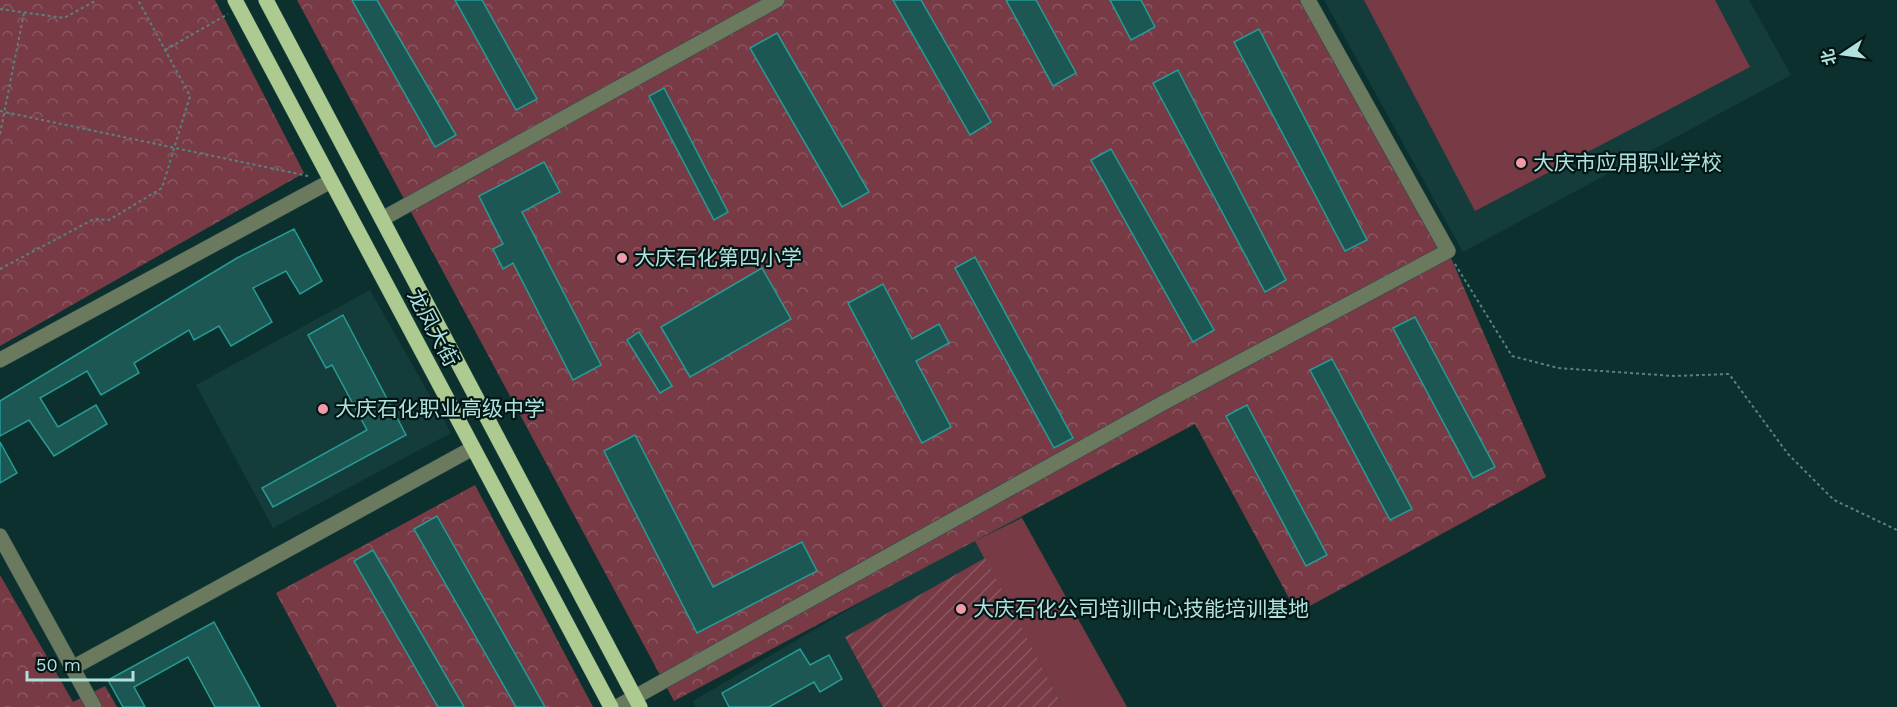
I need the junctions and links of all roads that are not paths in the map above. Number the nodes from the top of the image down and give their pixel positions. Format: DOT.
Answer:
graph roads {
  1 [pos="266,0"];
  2 [pos="777,0"];
  3 [pos="1308,0"];
  4 [pos="237,4"];
  5 [pos="331,181"];
  6 [pos="382,219"];
  7 [pos="0,360"];
  8 [pos="473,448"];
  9 [pos="0,536"];
  10 [pos="72,668"];
  11 [pos="636,701"];
  12 [pos="94,707"];
  13 [pos="611,707"];
  14 [pos="617,707"];
  1 -- 6 [label="main road, 龙凤大街"];
  2 -- 6 [label="street"];
  3 -- 11 [label="street"];
  4 -- 5 [label="main road, 龙凤大街"];
  5 -- 7 [label="street"];
  5 -- 8 [label="main road, 龙凤大街"];
  6 -- 11 [label="main road, 龙凤大街"];
  8 -- 10 [label="street"];
  8 -- 13 [label="main road, 龙凤大街"];
  9 -- 10 [label="street"];
  10 -- 12 [label="street"];
  11 -- 14 [label="street"];
}
